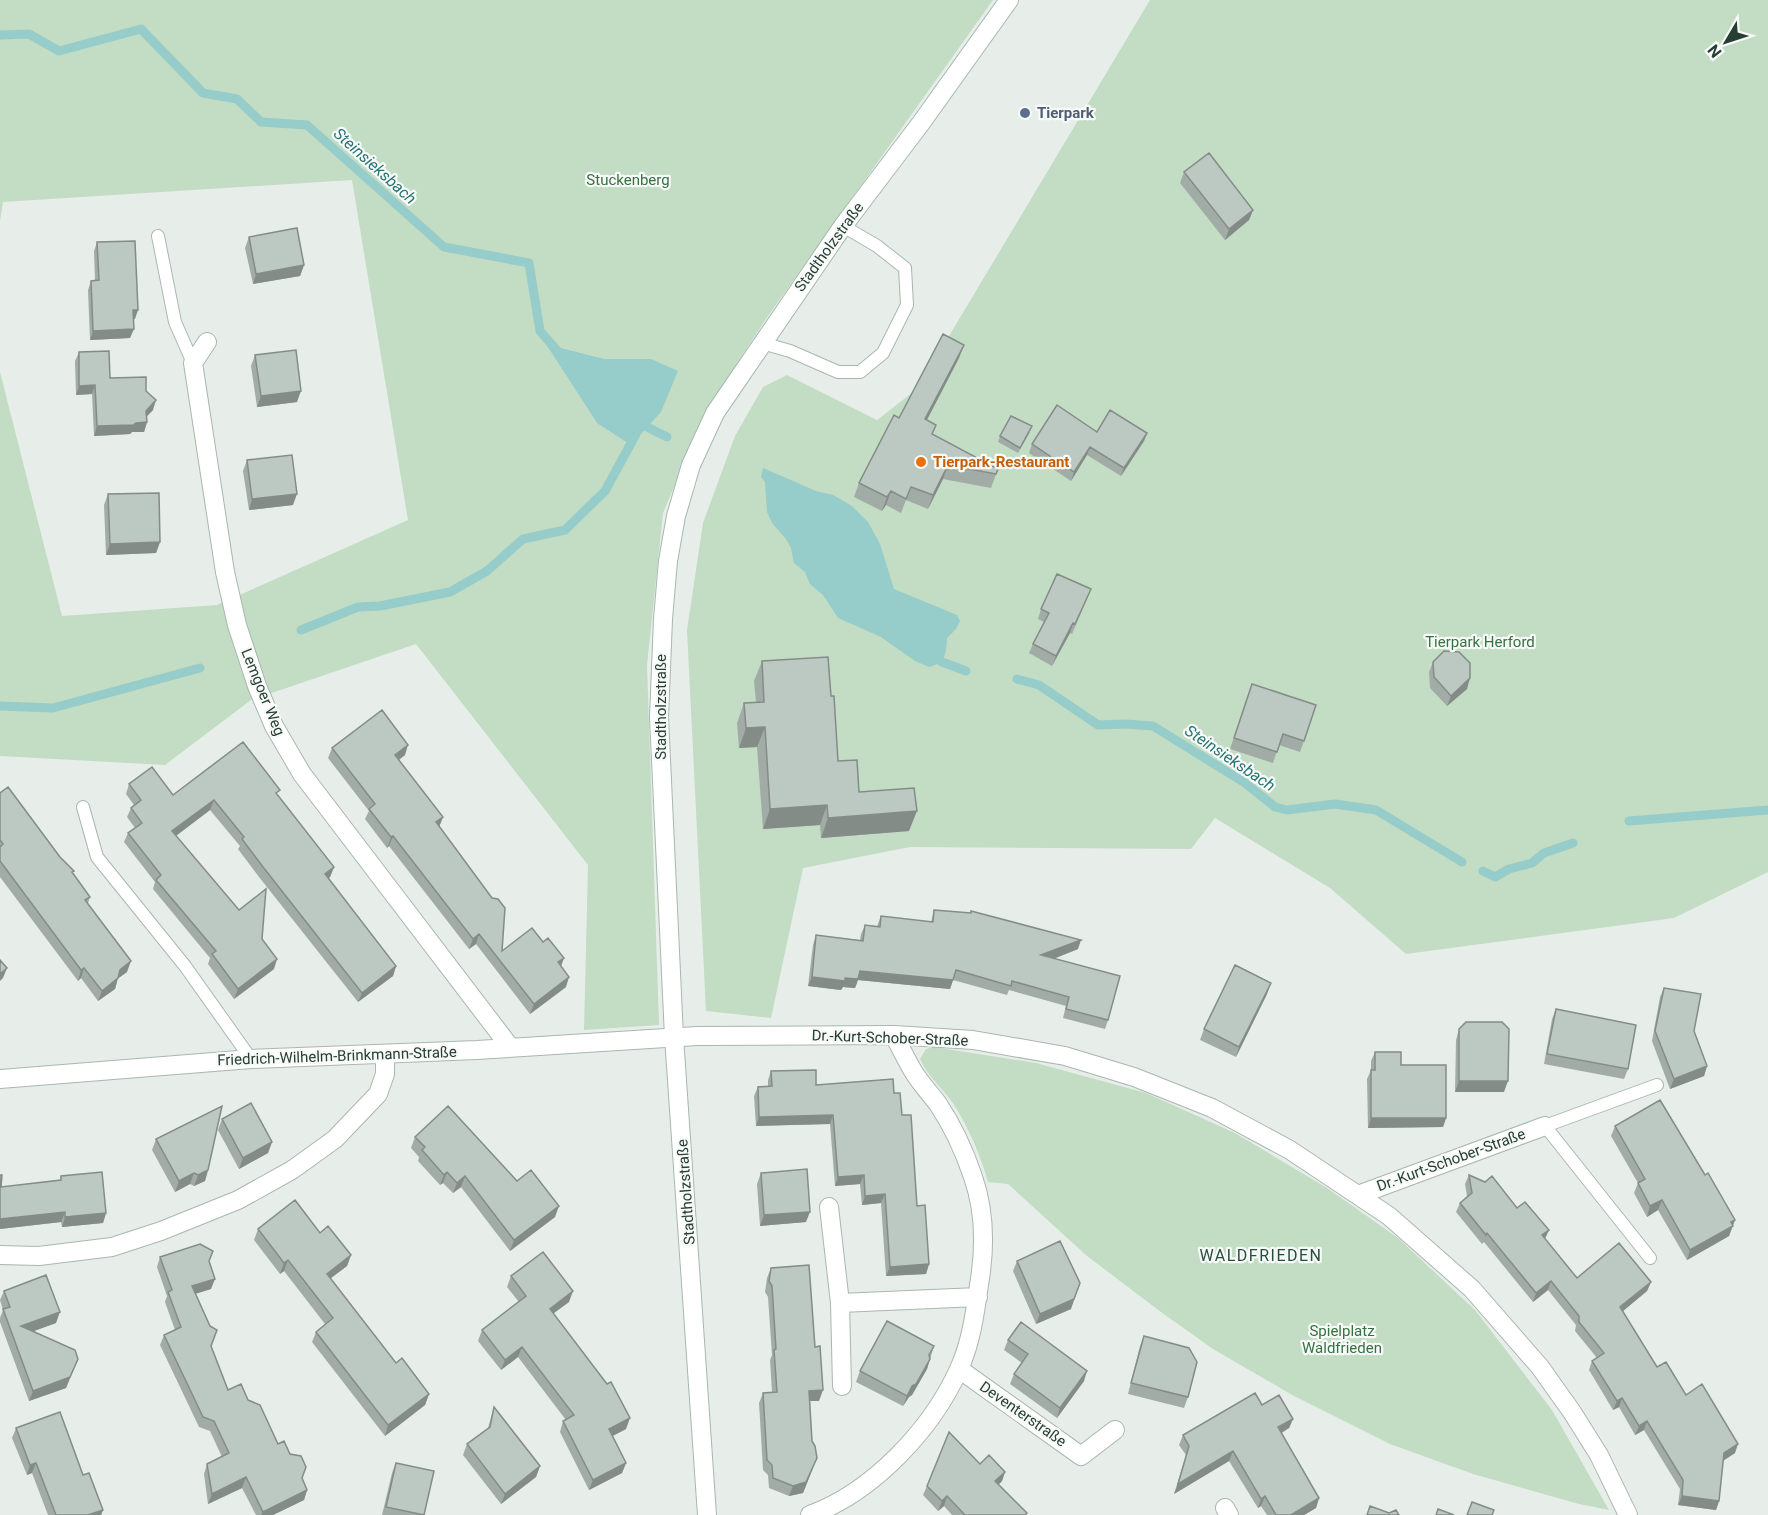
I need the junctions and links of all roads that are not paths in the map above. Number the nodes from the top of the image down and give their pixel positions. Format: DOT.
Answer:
graph roads {
  1 [pos="1009,0"];
  2 [pos="843,226"];
  3 [pos="158,236"];
  4 [pos="207,342"];
  5 [pos="762,343"];
  6 [pos="193,363"];
  7 [pos="83,807"];
  8 [pos="894,1035"];
  9 [pos="674,1037"];
  10 [pos="510,1047"];
  11 [pos="385,1055"];
  12 [pos="251,1059"];
  13 [pos="0,1079"];
  14 [pos="1657,1085"];
  15 [pos="1545,1126"];
  16 [pos="1358,1195"];
  17 [pos="829,1207"];
  18 [pos="0,1255"];
  19 [pos="1650,1258"];
  20 [pos="978,1297"];
  21 [pos="840,1303"];
  22 [pos="959,1369"];
  23 [pos="842,1386"];
  24 [pos="1115,1430"];
  25 [pos="707,1515"];
  26 [pos="810,1515"];
  27 [pos="1628,1515"];
  1 -- 2 [label="street, Stadtholzstraße"];
  2 -- 5 [label="street, Stadtholzstraße"];
  2 -- 5 [label="lane"];
  3 -- 6 [label="lane"];
  4 -- 6 [label="street"];
  5 -- 9 [label="street, Stadtholzstraße"];
  6 -- 10 [label="street, Lemgoer Weg"];
  7 -- 12 [label="lane"];
  8 -- 9 [label="street, Dr.-Kurt-Schober-Straße"];
  8 -- 16 [label="street, Dr.-Kurt-Schober-Straße"];
  8 -- 20 [label="street"];
  9 -- 10 [label="street, Friedrich-Wilhelm-Brinkmann-Straße"];
  9 -- 25 [label="street, Stadtholzstraße"];
  10 -- 11 [label="street, Friedrich-Wilhelm-Brinkmann-Straße"];
  11 -- 12 [label="street, Friedrich-Wilhelm-Brinkmann-Straße"];
  11 -- 18 [label="street"];
  12 -- 13 [label="street, Friedrich-Wilhelm-Brinkmann-Straße"];
  14 -- 15 [label="lane"];
  15 -- 16 [label="street, Dr.-Kurt-Schober-Straße"];
  15 -- 19 [label="lane"];
  16 -- 27 [label="street, Dr.-Kurt-Schober-Straße"];
  17 -- 21 [label="street"];
  20 -- 21 [label="street"];
  20 -- 22 [label="street"];
  21 -- 23 [label="street"];
  22 -- 24 [label="street, Deventerstraße"];
  22 -- 26 [label="street"];
}
